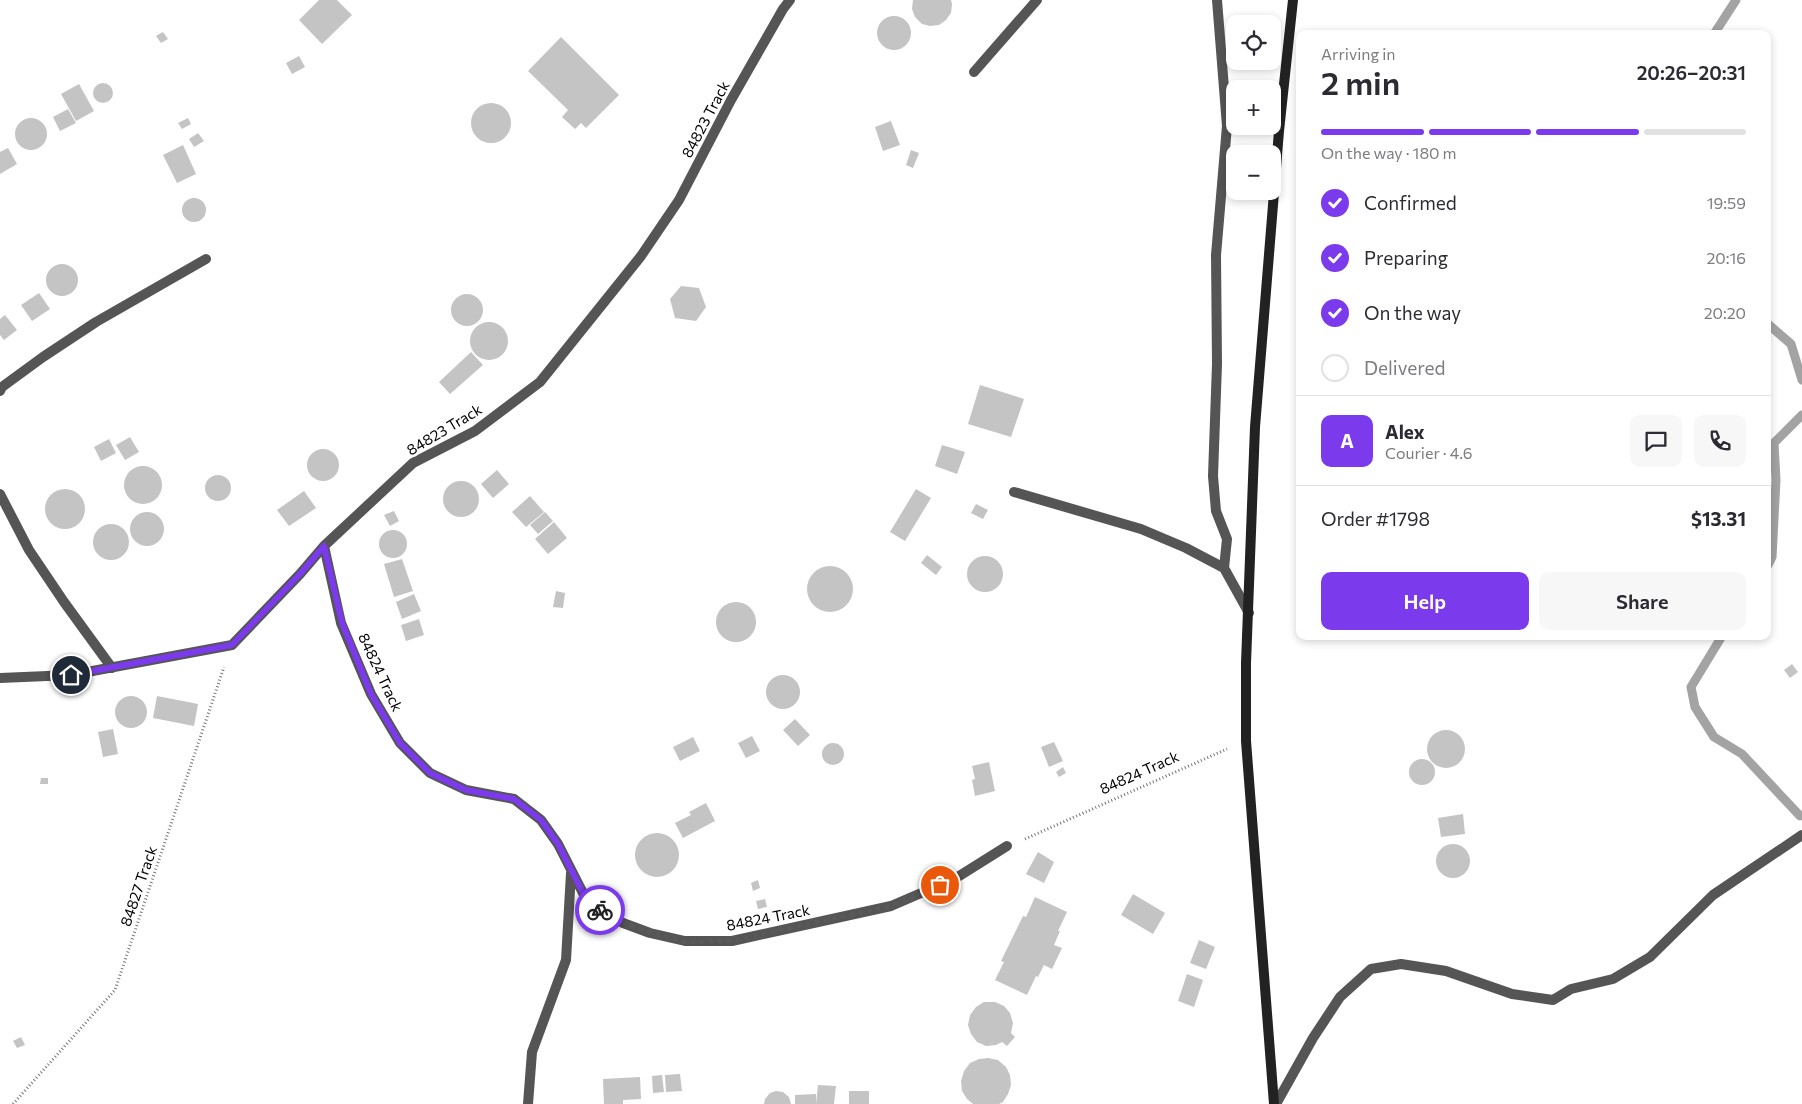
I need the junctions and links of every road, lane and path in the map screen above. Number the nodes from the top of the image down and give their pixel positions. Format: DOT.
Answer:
graph roads {
  1 [pos="790,0"];
  2 [pos="1037,0"];
  3 [pos="1217,0"];
  4 [pos="1293,0"];
  5 [pos="974,72"];
  6 [pos="206,259"];
  7 [pos="0,391"];
  8 [pos="1014,492"];
  9 [pos="0,494"];
  10 [pos="324,546"];
  11 [pos="1224,568"];
  12 [pos="1249,613"];
  13 [pos="232,645"];
  14 [pos="112,668"];
  15 [pos="0,678"];
  16 [pos="1246,741"];
  17 [pos="1802,835"];
  18 [pos="1007,846"];
  19 [pos="571,872"];
  20 [pos="13,1104"];
  21 [pos="528,1104"];
  22 [pos="1275,1104"];
  1 -- 10 [label="street, 84823 Track"];
  2 -- 5 [label="street"];
  3 -- 11 [label="street"];
  4 -- 12 [label="street"];
  6 -- 7 [label="street"];
  8 -- 11 [label="street"];
  9 -- 14 [label="street"];
  10 -- 13 [label="street, 84823 Track"];
  10 -- 19 [label="street, 84824 Track"];
  11 -- 12 [label="street"];
  12 -- 16 [label="street"];
  13 -- 14 [label="street"];
  13 -- 20 [label="path, 84827 Track"];
  14 -- 15 [label="street"];
  16 -- 18 [label="path, 84824 Track"];
  16 -- 22 [label="street"];
  17 -- 22 [label="street"];
  18 -- 19 [label="street, 84824 Track"];
  19 -- 21 [label="street"];
}
